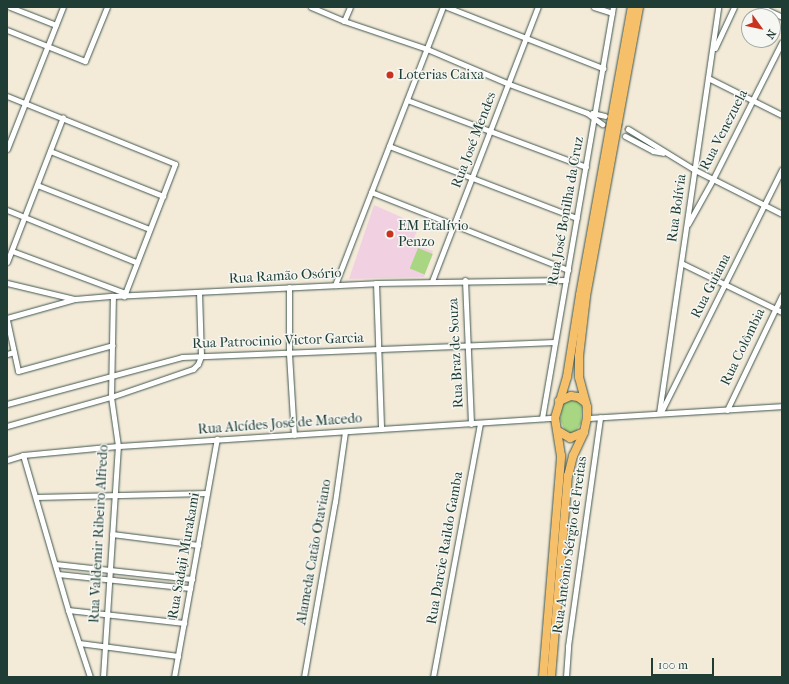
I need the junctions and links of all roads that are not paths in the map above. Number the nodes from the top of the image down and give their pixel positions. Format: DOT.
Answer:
graph roads {
  1 [pos="10,7"];
  2 [pos="63,7"];
  3 [pos="107,7"];
  4 [pos="311,7"];
  5 [pos="350,7"];
  6 [pos="443,7"];
  7 [pos="447,7"];
  8 [pos="538,7"];
  9 [pos="594,7"];
  10 [pos="613,7"];
  11 [pos="632,7"];
  12 [pos="640,7"];
  13 [pos="718,7"];
  14 [pos="734,7"];
  15 [pos="761,7"];
  16 [pos="612,13"];
  17 [pos="782,17"];
  18 [pos="344,21"];
  19 [pos="56,25"];
  20 [pos="7,30"];
  21 [pos="526,38"];
  22 [pos="782,42"];
  23 [pos="48,46"];
  24 [pos="427,49"];
  25 [pos="712,53"];
  26 [pos="603,68"];
  27 [pos="708,78"];
  28 [pos="508,84"];
  29 [pos="7,96"];
  30 [pos="407,100"];
  31 [pos="753,100"];
  32 [pos="25,103"];
  33 [pos="587,113"];
  34 [pos="595,113"];
  35 [pos="782,115"];
  36 [pos="605,116"];
  37 [pos="63,117"];
  38 [pos="594,119"];
  39 [pos="602,124"];
  40 [pos="628,129"];
  41 [pos="490,132"];
  42 [pos="10,135"];
  43 [pos="625,136"];
  44 [pos="389,146"];
  45 [pos="7,149"];
  46 [pos="50,151"];
  47 [pos="664,153"];
  48 [pos="586,167"];
  49 [pos="782,169"];
  50 [pos="695,170"];
  51 [pos="472,178"];
  52 [pos="713,179"];
  53 [pos="37,185"];
  54 [pos="371,192"];
  55 [pos="163,196"];
  56 [pos="764,205"];
  57 [pos="7,210"];
  58 [pos="782,214"];
  59 [pos="24,218"];
  60 [pos="577,218"];
  61 [pos="455,223"];
  62 [pos="686,228"];
  63 [pos="149,229"];
  64 [pos="12,251"];
  65 [pos="7,262"];
  66 [pos="136,262"];
  67 [pos="681,264"];
  68 [pos="568,270"];
  69 [pos="465,280"];
  70 [pos="566,280"];
  71 [pos="432,281"];
  72 [pos="7,283"];
  73 [pos="376,283"];
  74 [pos="725,284"];
  75 [pos="335,285"];
  76 [pos="288,287"];
  77 [pos="199,293"];
  78 [pos="124,294"];
  79 [pos="782,295"];
  80 [pos="113,296"];
  81 [pos="75,300"];
  82 [pos="775,309"];
  83 [pos="782,312"];
  84 [pos="7,319"];
  85 [pos="555,342"];
  86 [pos="113,345"];
  87 [pos="467,345"];
  88 [pos="379,350"];
  89 [pos="14,352"];
  90 [pos="7,354"];
  91 [pos="289,354"];
  92 [pos="201,356"];
  93 [pos="111,376"];
  94 [pos="112,396"];
  95 [pos="559,401"];
  96 [pos="585,402"];
  97 [pos="7,404"];
  98 [pos="782,406"];
  99 [pos="727,410"];
  100 [pos="659,413"];
  101 [pos="600,417"];
  102 [pos="542,418"];
  103 [pos="555,418"];
  104 [pos="587,418"];
  105 [pos="472,424"];
  106 [pos="480,424"];
  107 [pos="7,426"];
  108 [pos="381,429"];
  109 [pos="558,431"];
  110 [pos="345,432"];
  111 [pos="584,432"];
  112 [pos="294,435"];
  113 [pos="218,439"];
  114 [pos="118,446"];
  115 [pos="23,455"];
  116 [pos="7,460"];
  117 [pos="207,493"];
  118 [pos="115,494"];
  119 [pos="36,497"];
  120 [pos="112,534"];
  121 [pos="198,545"];
  122 [pos="55,564"];
  123 [pos="110,569"];
  124 [pos="58,574"];
  125 [pos="109,579"];
  126 [pos="192,579"];
  127 [pos="190,588"];
  128 [pos="68,610"];
  129 [pos="107,615"];
  130 [pos="184,623"];
  131 [pos="79,643"];
  132 [pos="105,647"];
  133 [pos="178,656"];
  134 [pos="90,677"];
  135 [pos="103,677"];
  136 [pos="174,677"];
  137 [pos="304,677"];
  138 [pos="433,677"];
  139 [pos="543,677"];
  140 [pos="551,677"];
  141 [pos="566,677"];
  1 -- 19 [label="street"];
  2 -- 19 [label="street"];
  3 -- 23 [label="street"];
  4 -- 18 [label="street"];
  5 -- 18 [label="street"];
  6 -- 24 [label="street"];
  7 -- 21 [label="street"];
  8 -- 21 [label="street, Rua José Mendes"];
  9 -- 16 [label="street"];
  10 -- 16 [label="street, Rua José Bonilha da Cruz"];
  11 -- 95 [label="highway"];
  12 -- 96 [label="highway"];
  13 -- 25 [label="street, Rua Bolívia"];
  14 -- 25 [label="street"];
  15 -- 17 [label="street"];
  16 -- 26 [label="street, Rua José Bonilha da Cruz"];
  18 -- 24 [label="street"];
  19 -- 23 [label="street"];
  20 -- 23 [label="street"];
  21 -- 26 [label="street"];
  21 -- 28 [label="street, Rua José Mendes"];
  22 -- 31 [label="street, Rua Venezuela"];
  23 -- 32 [label="street"];
  24 -- 28 [label="street"];
  24 -- 30 [label="street"];
  25 -- 27 [label="street, Rua Bolívia"];
  26 -- 34 [label="street, Rua José Bonilha da Cruz"];
  27 -- 31 [label="street"];
  27 -- 50 [label="street, Rua Bolívia"];
  28 -- 33 [label="street"];
  28 -- 41 [label="street, Rua José Mendes"];
  29 -- 32 [label="street"];
  30 -- 41 [label="street"];
  30 -- 44 [label="street"];
  31 -- 35 [label="street"];
  31 -- 52 [label="street, Rua Venezuela"];
  32 -- 37 [label="street"];
  32 -- 42 [label="street"];
  33 -- 34 [label="street"];
  33 -- 38 [label="street"];
  34 -- 36 [label="street"];
  34 -- 38 [label="street, Rua José Bonilha da Cruz"];
  37 -- 46 [label="street"];
  37 -- 55 [label="street"];
  38 -- 39 [label="street"];
  38 -- 48 [label="street, Rua José Bonilha da Cruz"];
  40 -- 47 [label="street"];
  41 -- 48 [label="street"];
  41 -- 51 [label="street, Rua José Mendes"];
  42 -- 45 [label="street"];
  43 -- 47 [label="street"];
  44 -- 51 [label="street"];
  44 -- 54 [label="street"];
  46 -- 53 [label="street"];
  46 -- 55 [label="street"];
  47 -- 50 [label="street"];
  48 -- 60 [label="street, Rua José Bonilha da Cruz"];
  49 -- 56 [label="street, Rua Guiana"];
  50 -- 52 [label="street"];
  50 -- 62 [label="street, Rua Bolívia"];
  51 -- 60 [label="street"];
  51 -- 61 [label="street, Rua José Mendes"];
  52 -- 56 [label="street"];
  52 -- 62 [label="street, Rua Venezuela"];
  53 -- 59 [label="street"];
  53 -- 63 [label="street"];
  54 -- 61 [label="street"];
  54 -- 75 [label="street"];
  55 -- 63 [label="street"];
  56 -- 58 [label="street"];
  56 -- 74 [label="street, Rua Guiana"];
  57 -- 59 [label="street"];
  59 -- 64 [label="street"];
  59 -- 66 [label="street"];
  60 -- 68 [label="street, Rua José Bonilha da Cruz"];
  61 -- 68 [label="street"];
  61 -- 71 [label="street, Rua José Mendes"];
  62 -- 67 [label="street, Rua Bolívia"];
  63 -- 66 [label="street"];
  64 -- 65 [label="street"];
  64 -- 78 [label="street"];
  66 -- 78 [label="street"];
  67 -- 74 [label="street"];
  67 -- 100 [label="street, Rua Bolívia"];
  68 -- 70 [label="street, Rua José Bonilha da Cruz"];
  69 -- 70 [label="street, Rua Ramão Osório"];
  69 -- 71 [label="street, Rua Ramão Osório"];
  69 -- 87 [label="street, Rua Braz de Souza"];
  70 -- 85 [label="street, Rua José Bonilha da Cruz"];
  71 -- 73 [label="street, Rua Ramão Osório"];
  72 -- 81 [label="street"];
  73 -- 75 [label="street, Rua Ramão Osório"];
  73 -- 88 [label="street"];
  74 -- 82 [label="street"];
  74 -- 100 [label="street, Rua Guiana"];
  75 -- 76 [label="street, Rua Ramão Osório"];
  76 -- 77 [label="street, Rua Ramão Osório"];
  76 -- 91 [label="street"];
  77 -- 78 [label="street, Rua Ramão Osório"];
  77 -- 92 [label="street"];
  78 -- 80 [label="street, Rua Ramão Osório"];
  79 -- 82 [label="street, Rua Colômbia"];
  80 -- 81 [label="street, Rua Ramão Osório"];
  80 -- 86 [label="street, Rua Valdemir Ribeiro Alfredo"];
  81 -- 84 [label="street, Rua Ramão Osório"];
  82 -- 83 [label="street"];
  82 -- 99 [label="street, Rua Colômbia"];
  84 -- 89 [label="street"];
  85 -- 87 [label="street, Rua Patrocinio Victor Garcia"];
  85 -- 102 [label="street, Rua José Bonilha da Cruz"];
  86 -- 89 [label="street"];
  86 -- 93 [label="street, Rua Valdemir Ribeiro Alfredo"];
  87 -- 88 [label="street, Rua Patrocinio Victor Garcia"];
  87 -- 105 [label="street, Rua Braz de Souza"];
  88 -- 91 [label="street, Rua Patrocinio Victor Garcia"];
  88 -- 108 [label="street"];
  89 -- 90 [label="street"];
  91 -- 92 [label="street, Rua Patrocinio Victor Garcia"];
  91 -- 112 [label="street"];
  92 -- 93 [label="street, Rua Patrocinio Victor Garcia"];
  92 -- 94 [label="street"];
  93 -- 94 [label="street, Rua Valdemir Ribeiro Alfredo"];
  93 -- 97 [label="street, Rua Patrocinio Victor Garcia"];
  94 -- 107 [label="street"];
  94 -- 114 [label="street, Rua Valdemir Ribeiro Alfredo"];
  95 -- 96 [label="highway"];
  95 -- 103 [label="highway"];
  96 -- 104 [label="highway"];
  98 -- 99 [label="street"];
  99 -- 100 [label="street"];
  100 -- 101 [label="street"];
  101 -- 104 [label="street"];
  101 -- 141 [label="street, Rua Antônio Sérgio de Freitas"];
  102 -- 103 [label="street, Rua Alcídes José de Macedo"];
  102 -- 106 [label="street, Rua Alcídes José de Macedo"];
  103 -- 109 [label="highway"];
  104 -- 111 [label="highway"];
  105 -- 106 [label="street, Rua Alcídes José de Macedo"];
  105 -- 108 [label="street, Rua Alcídes José de Macedo"];
  106 -- 138 [label="street, Rua Darcie Raildo Gamba"];
  108 -- 110 [label="street, Rua Alcídes José de Macedo"];
  109 -- 111 [label="highway"];
  109 -- 139 [label="highway"];
  110 -- 112 [label="street, Rua Alcídes José de Macedo"];
  110 -- 137 [label="street, Alameda Catão Otaviano"];
  111 -- 140 [label="highway"];
  112 -- 113 [label="street, Rua Alcídes José de Macedo"];
  113 -- 114 [label="street, Rua Alcídes José de Macedo"];
  113 -- 117 [label="street, Rua Sadaji Murakami"];
  114 -- 115 [label="street, Rua Alcídes José de Macedo"];
  114 -- 118 [label="street, Rua Valdemir Ribeiro Alfredo"];
  115 -- 116 [label="street, Rua Alcídes José de Macedo"];
  115 -- 119 [label="street"];
  117 -- 118 [label="street"];
  117 -- 121 [label="street, Rua Sadaji Murakami"];
  118 -- 119 [label="street"];
  118 -- 120 [label="street, Rua Valdemir Ribeiro Alfredo"];
  119 -- 122 [label="street"];
  120 -- 121 [label="street"];
  120 -- 123 [label="street, Rua Valdemir Ribeiro Alfredo"];
  121 -- 126 [label="street, Rua Sadaji Murakami"];
  122 -- 123 [label="street"];
  122 -- 124 [label="street"];
  123 -- 125 [label="street, Rua Valdemir Ribeiro Alfredo"];
  123 -- 126 [label="street"];
  124 -- 125 [label="street"];
  124 -- 128 [label="street"];
  125 -- 127 [label="street"];
  125 -- 129 [label="street, Rua Valdemir Ribeiro Alfredo"];
  126 -- 127 [label="street, Rua Sadaji Murakami"];
  127 -- 130 [label="street, Rua Sadaji Murakami"];
  128 -- 129 [label="street"];
  128 -- 131 [label="street"];
  129 -- 130 [label="street"];
  129 -- 132 [label="street, Rua Valdemir Ribeiro Alfredo"];
  130 -- 133 [label="street, Rua Sadaji Murakami"];
  131 -- 132 [label="street"];
  131 -- 134 [label="street"];
  132 -- 133 [label="street"];
  132 -- 135 [label="street, Rua Valdemir Ribeiro Alfredo"];
  133 -- 136 [label="street, Rua Sadaji Murakami"];
}
